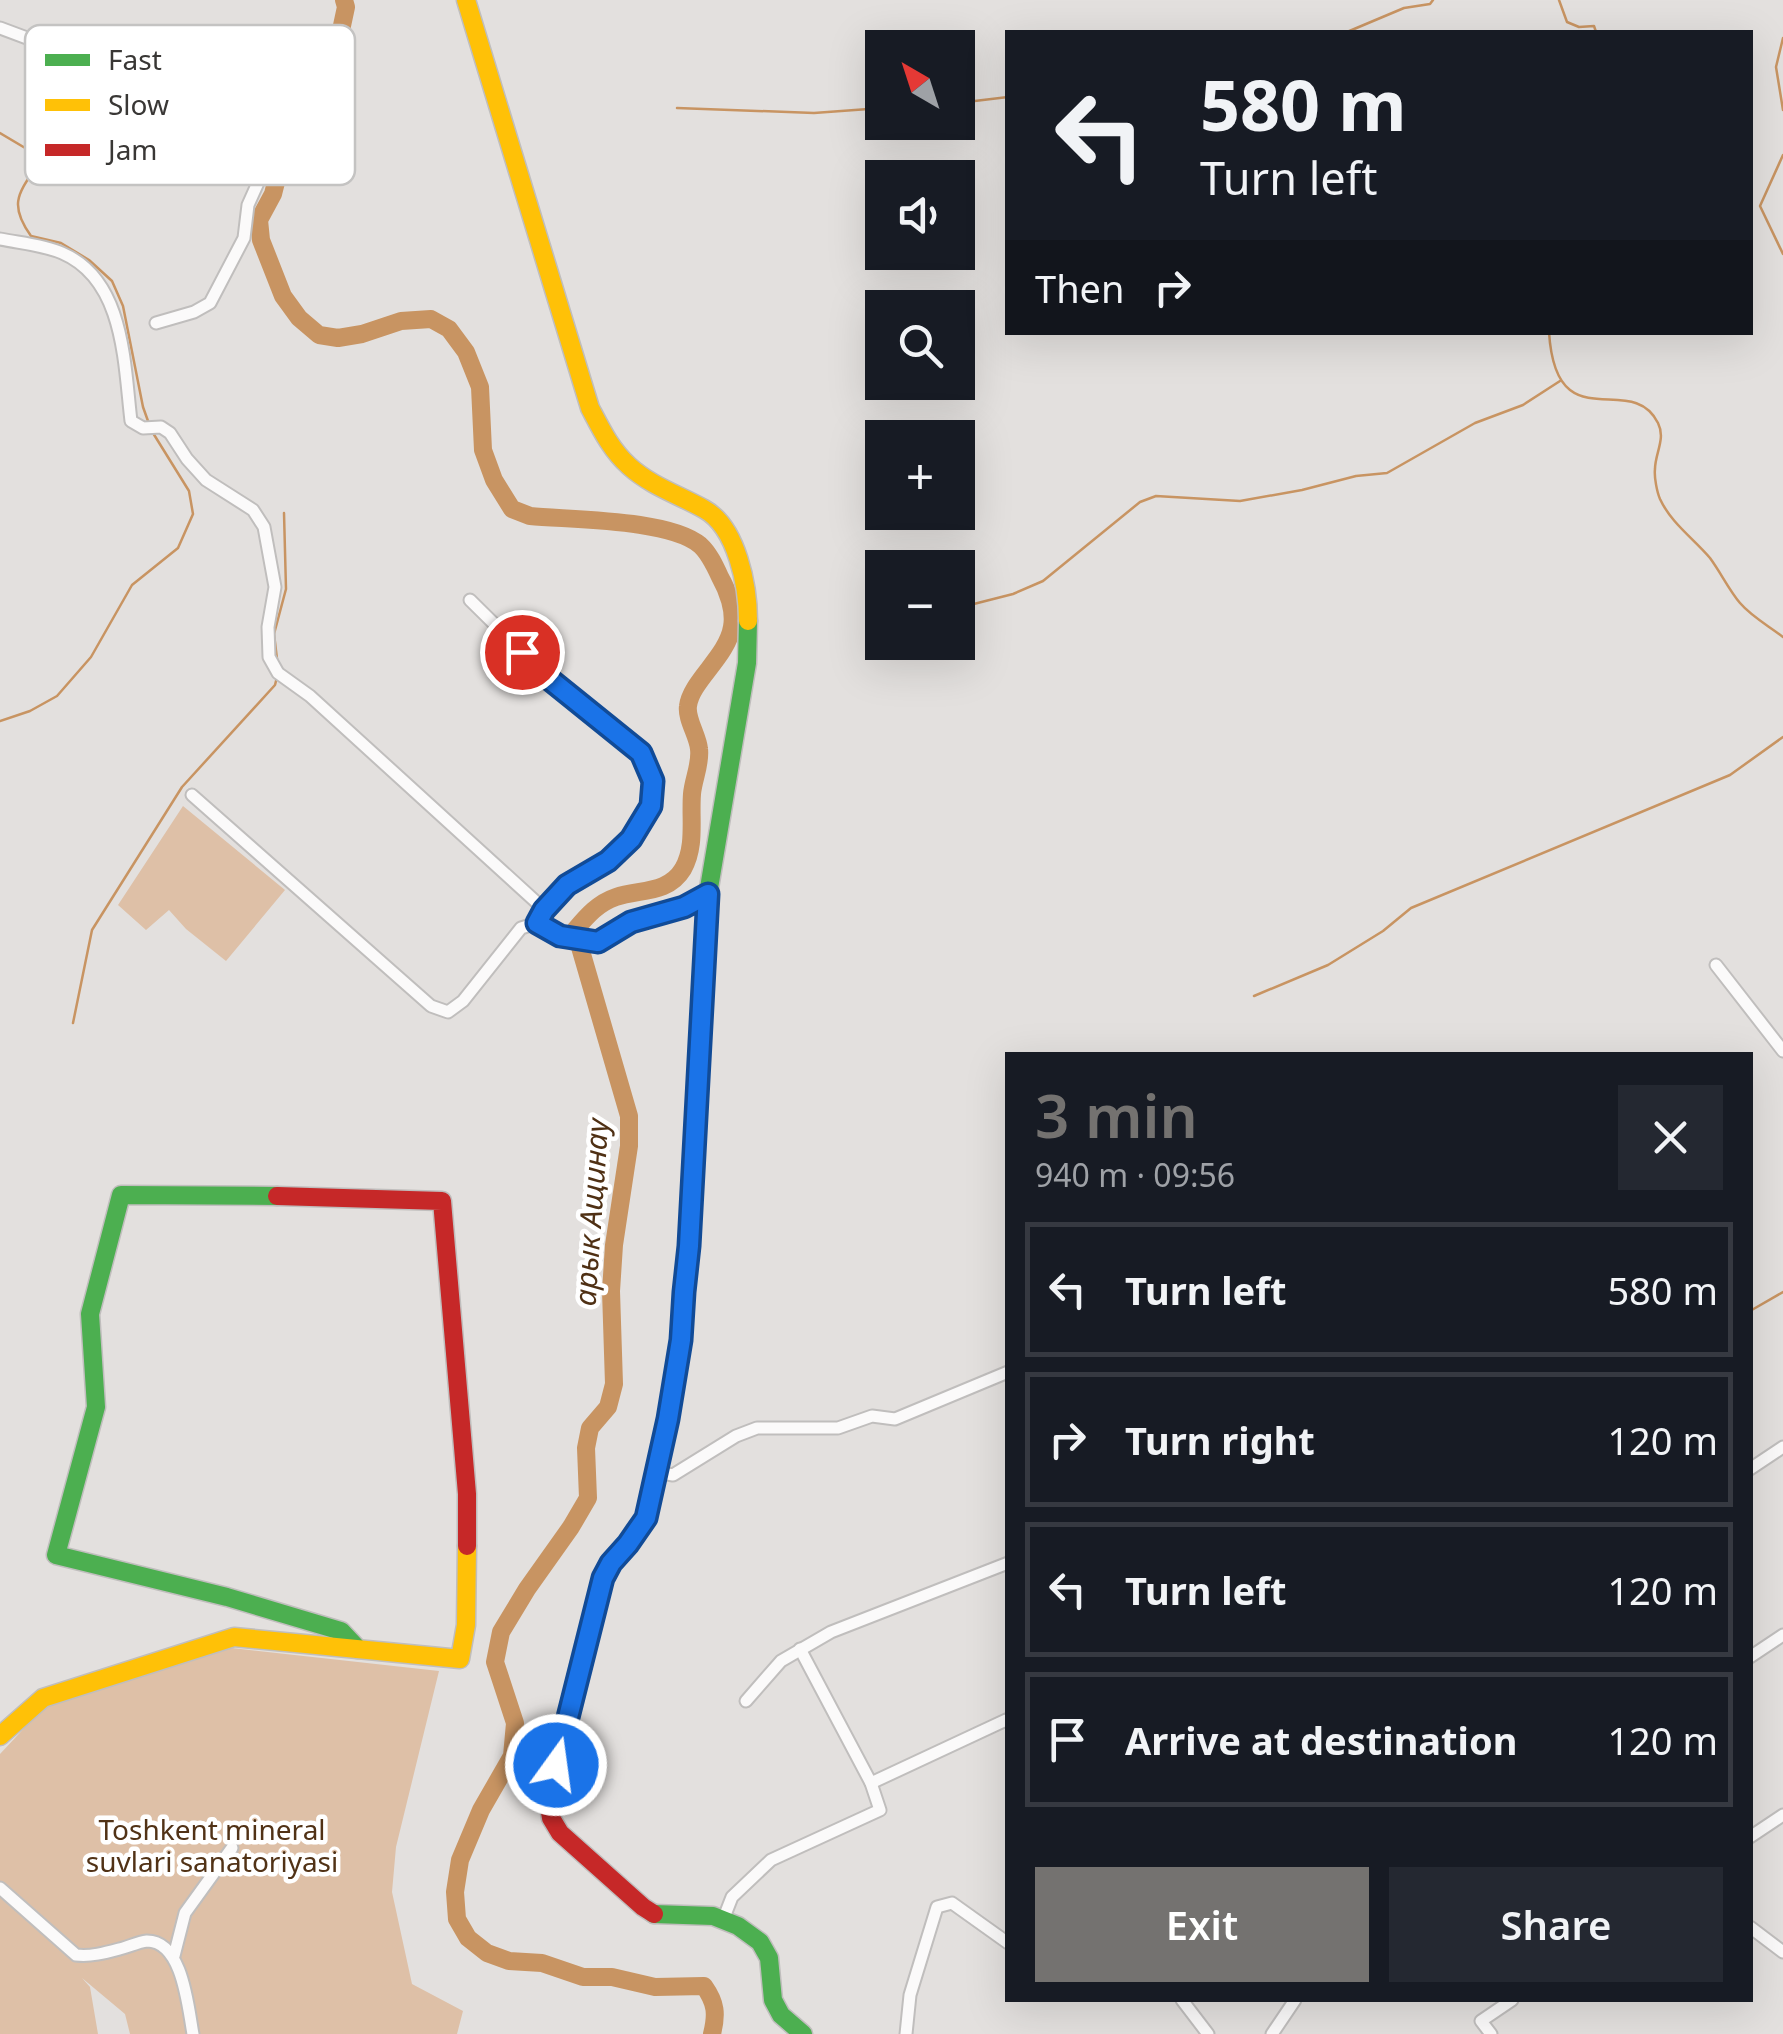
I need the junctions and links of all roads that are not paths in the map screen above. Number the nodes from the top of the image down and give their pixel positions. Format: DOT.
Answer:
graph roads {
  1 [pos="466,0"];
  2 [pos="0,28"];
  3 [pos="25,37"];
  4 [pos="258,185"];
  5 [pos="0,239"];
  6 [pos="156,323"];
  7 [pos="470,600"];
  8 [pos="192,796"];
  9 [pos="708,894"];
  10 [pos="544,910"];
  11 [pos="537,923"];
  12 [pos="1716,965"];
  13 [pos="1783,1051"];
  14 [pos="1005,1373"];
  15 [pos="1783,1447"];
  16 [pos="1753,1467"];
  17 [pos="656,1472"];
  18 [pos="1005,1564"];
  19 [pos="1783,1635"];
  20 [pos="358,1649"];
  21 [pos="800,1650"];
  22 [pos="1753,1655"];
  23 [pos="746,1701"];
  24 [pos="1005,1720"];
  25 [pos="0,1736"];
  26 [pos="871,1783"];
  27 [pos="1783,1816"];
  28 [pos="1753,1835"];
  29 [pos="232,1848"];
  30 [pos="0,1888"];
  31 [pos="723,1920"];
  32 [pos="1753,1929"];
  33 [pos="1005,1941"];
  34 [pos="1783,1952"];
  35 [pos="174,1956"];
  36 [pos="1184,2002"];
  37 [pos="1294,2002"];
  38 [pos="1509,2002"];
  39 [pos="193,2034"];
  40 [pos="804,2034"];
  41 [pos="906,2034"];
  42 [pos="1208,2034"];
  43 [pos="1272,2034"];
  44 [pos="1492,2034"];
  1 -- 9 [label="main road"];
  2 -- 3 [label="street"];
  4 -- 6 [label="street"];
  5 -- 10 [label="street"];
  7 -- 10 [label="street"];
  8 -- 11 [label="street"];
  9 -- 11 [label="street"];
  9 -- 17 [label="main road"];
  10 -- 11 [label="street"];
  12 -- 13 [label="street"];
  14 -- 17 [label="street"];
  15 -- 16 [label="street"];
  17 -- 31 [label="main road"];
  18 -- 21 [label="street"];
  19 -- 22 [label="street"];
  20 -- 20 [label="main road"];
  20 -- 25 [label="main road"];
  21 -- 23 [label="street"];
  21 -- 26 [label="street"];
  24 -- 26 [label="street"];
  26 -- 31 [label="street"];
  27 -- 28 [label="street"];
  29 -- 35 [label="street"];
  30 -- 35 [label="street"];
  31 -- 40 [label="main road"];
  32 -- 34 [label="street"];
  33 -- 41 [label="street"];
  35 -- 39 [label="street"];
  36 -- 42 [label="street"];
  37 -- 43 [label="street"];
  38 -- 44 [label="street"];
}
